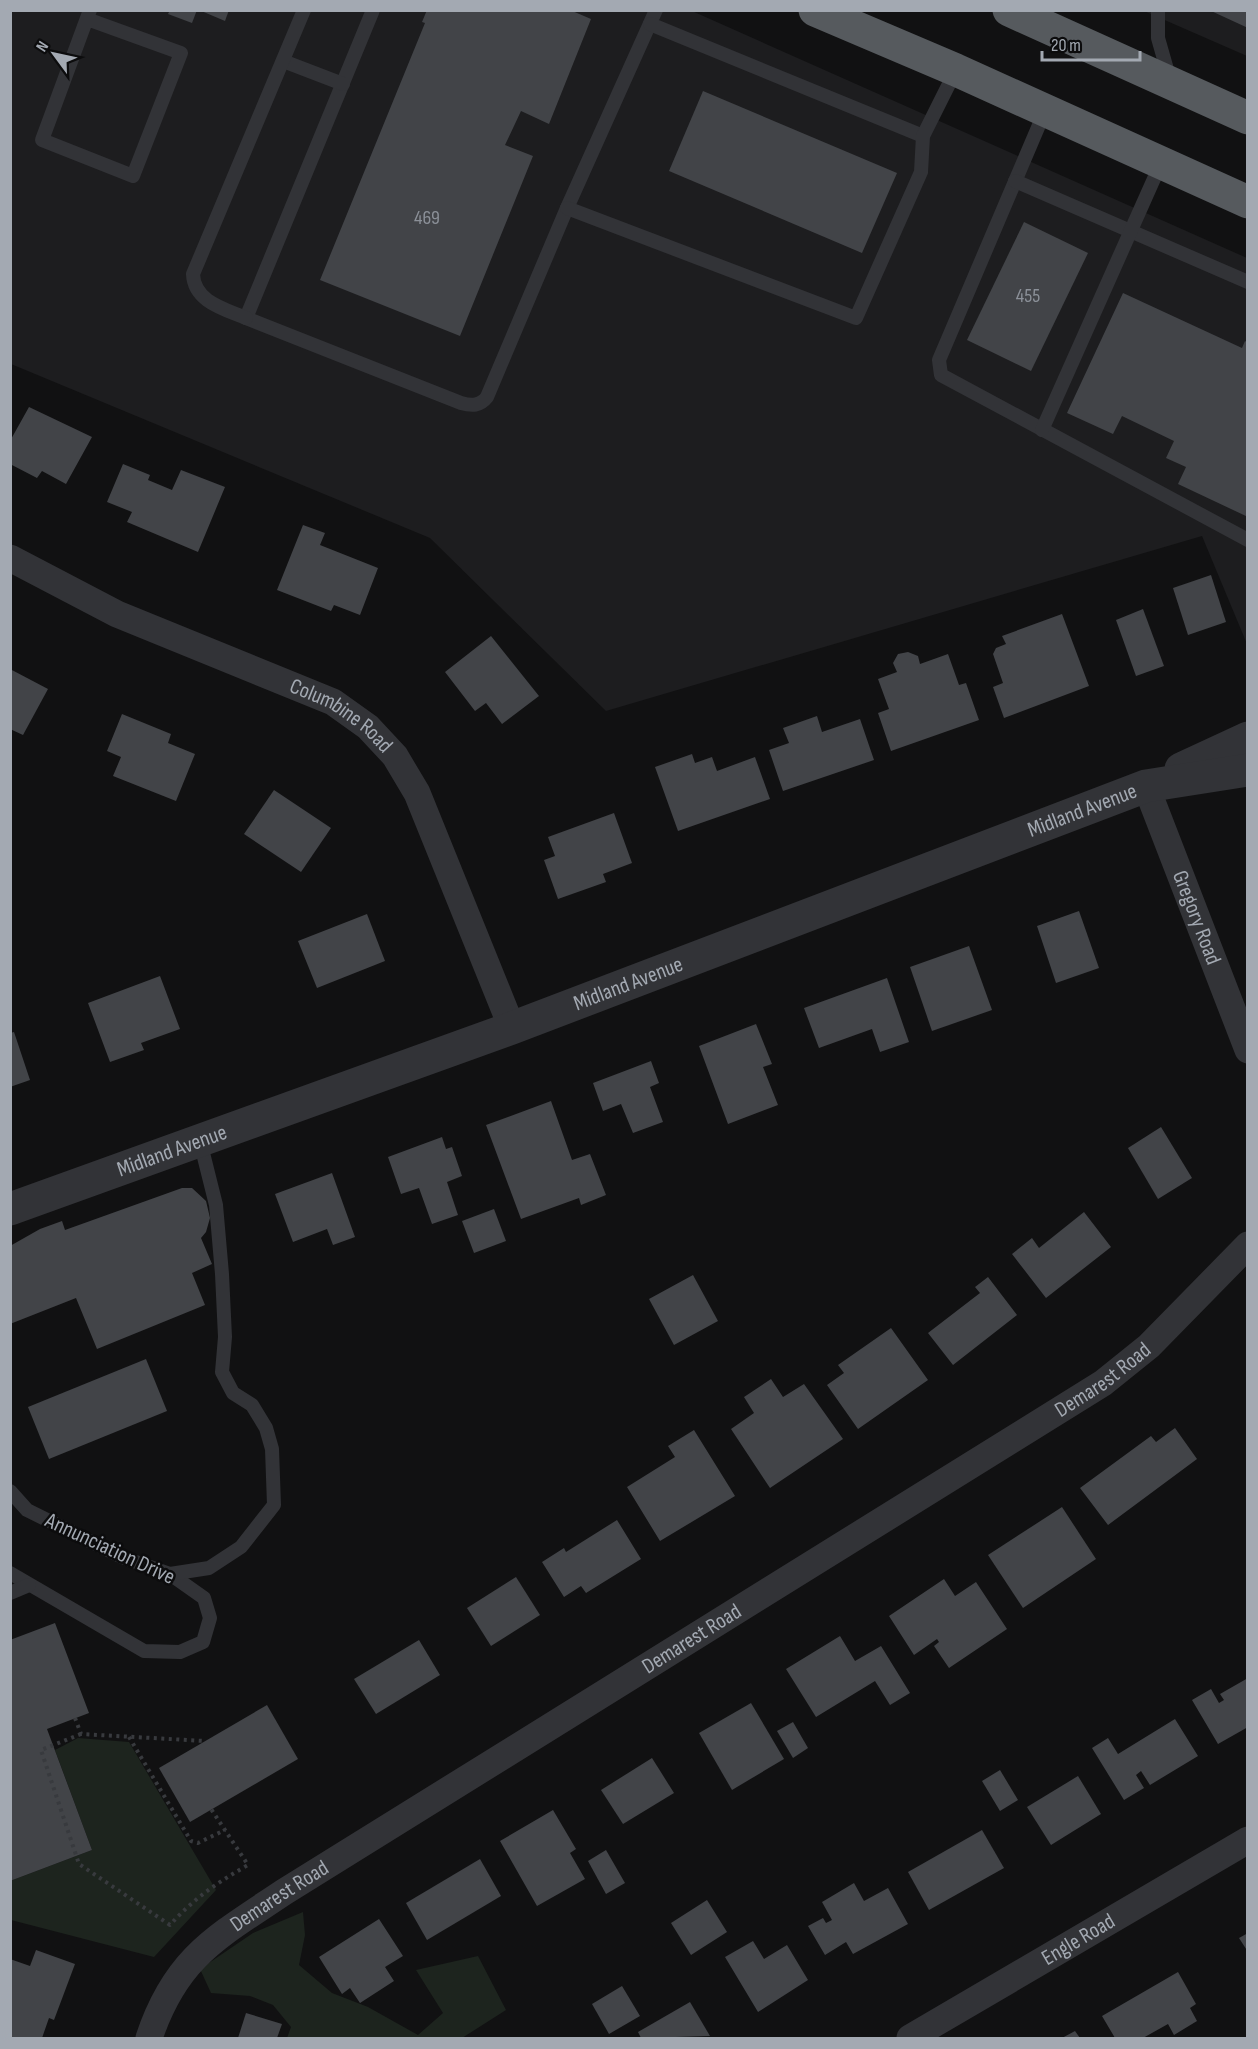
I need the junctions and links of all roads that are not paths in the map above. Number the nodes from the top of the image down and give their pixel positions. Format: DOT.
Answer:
graph roads {
  1 [pos="304,10"];
  2 [pos="373,10"];
  3 [pos="656,10"];
  4 [pos="815,10"];
  5 [pos="1009,10"];
  6 [pos="1158,10"];
  7 [pos="88,15"];
  8 [pos="650,24"];
  9 [pos="283,61"];
  10 [pos="956,70"];
  11 [pos="1170,82"];
  12 [pos="343,84"];
  13 [pos="1045,111"];
  14 [pos="1248,118"];
  15 [pos="923,136"];
  16 [pos="1162,163"];
  17 [pos="1015,181"];
  18 [pos="1248,202"];
  19 [pos="567,208"];
  20 [pos="1131,230"];
  21 [pos="1248,282"];
  22 [pos="246,318"];
  23 [pos="1042,430"];
  24 [pos="1248,540"];
  25 [pos="10,558"];
  26 [pos="1248,738"];
  27 [pos="1248,770"];
  28 [pos="1146,786"];
  29 [pos="512,1028"];
  30 [pos="1248,1050"];
  31 [pos="200,1140"];
  32 [pos="10,1209"];
  33 [pos="1248,1245"];
  34 [pos="10,1491"];
  35 [pos="10,1573"];
  36 [pos="170,1574"];
  37 [pos="29,1585"];
  38 [pos="10,1593"];
  39 [pos="1248,1840"];
  40 [pos="149,2038"];
  41 [pos="910,2038"];
  1 -- 9 [label="lane"];
  2 -- 12 [label="lane"];
  3 -- 8 [label="lane"];
  4 -- 10 [label="highway"];
  5 -- 11 [label="highway"];
  6 -- 11 [label="lane"];
  7 -- 7 [label="lane"];
  8 -- 15 [label="lane"];
  8 -- 19 [label="lane"];
  9 -- 12 [label="lane"];
  9 -- 22 [label="lane"];
  10 -- 13 [label="highway"];
  10 -- 15 [label="lane"];
  11 -- 14 [label="highway"];
  12 -- 22 [label="lane"];
  13 -- 16 [label="highway"];
  13 -- 17 [label="lane"];
  15 -- 19 [label="lane"];
  16 -- 18 [label="highway"];
  16 -- 20 [label="lane"];
  17 -- 20 [label="lane"];
  17 -- 23 [label="lane"];
  19 -- 22 [label="lane"];
  20 -- 21 [label="lane"];
  20 -- 23 [label="lane"];
  23 -- 24 [label="lane"];
  25 -- 29 [label="street, Columbine Road"];
  26 -- 28 [label="street"];
  27 -- 28 [label="street, Midland Avenue"];
  28 -- 29 [label="street, Midland Avenue"];
  28 -- 30 [label="street, Gregory Road"];
  29 -- 31 [label="street, Midland Avenue"];
  31 -- 32 [label="street, Midland Avenue"];
  31 -- 36 [label="lane"];
  33 -- 40 [label="street, Demarest Road"];
  34 -- 36 [label="lane, Annunciation Drive"];
  35 -- 37 [label="lane, Annunciation Drive"];
  36 -- 37 [label="lane, Annunciation Drive"];
  37 -- 38 [label="lane"];
  39 -- 41 [label="street, Engle Road"];
}
